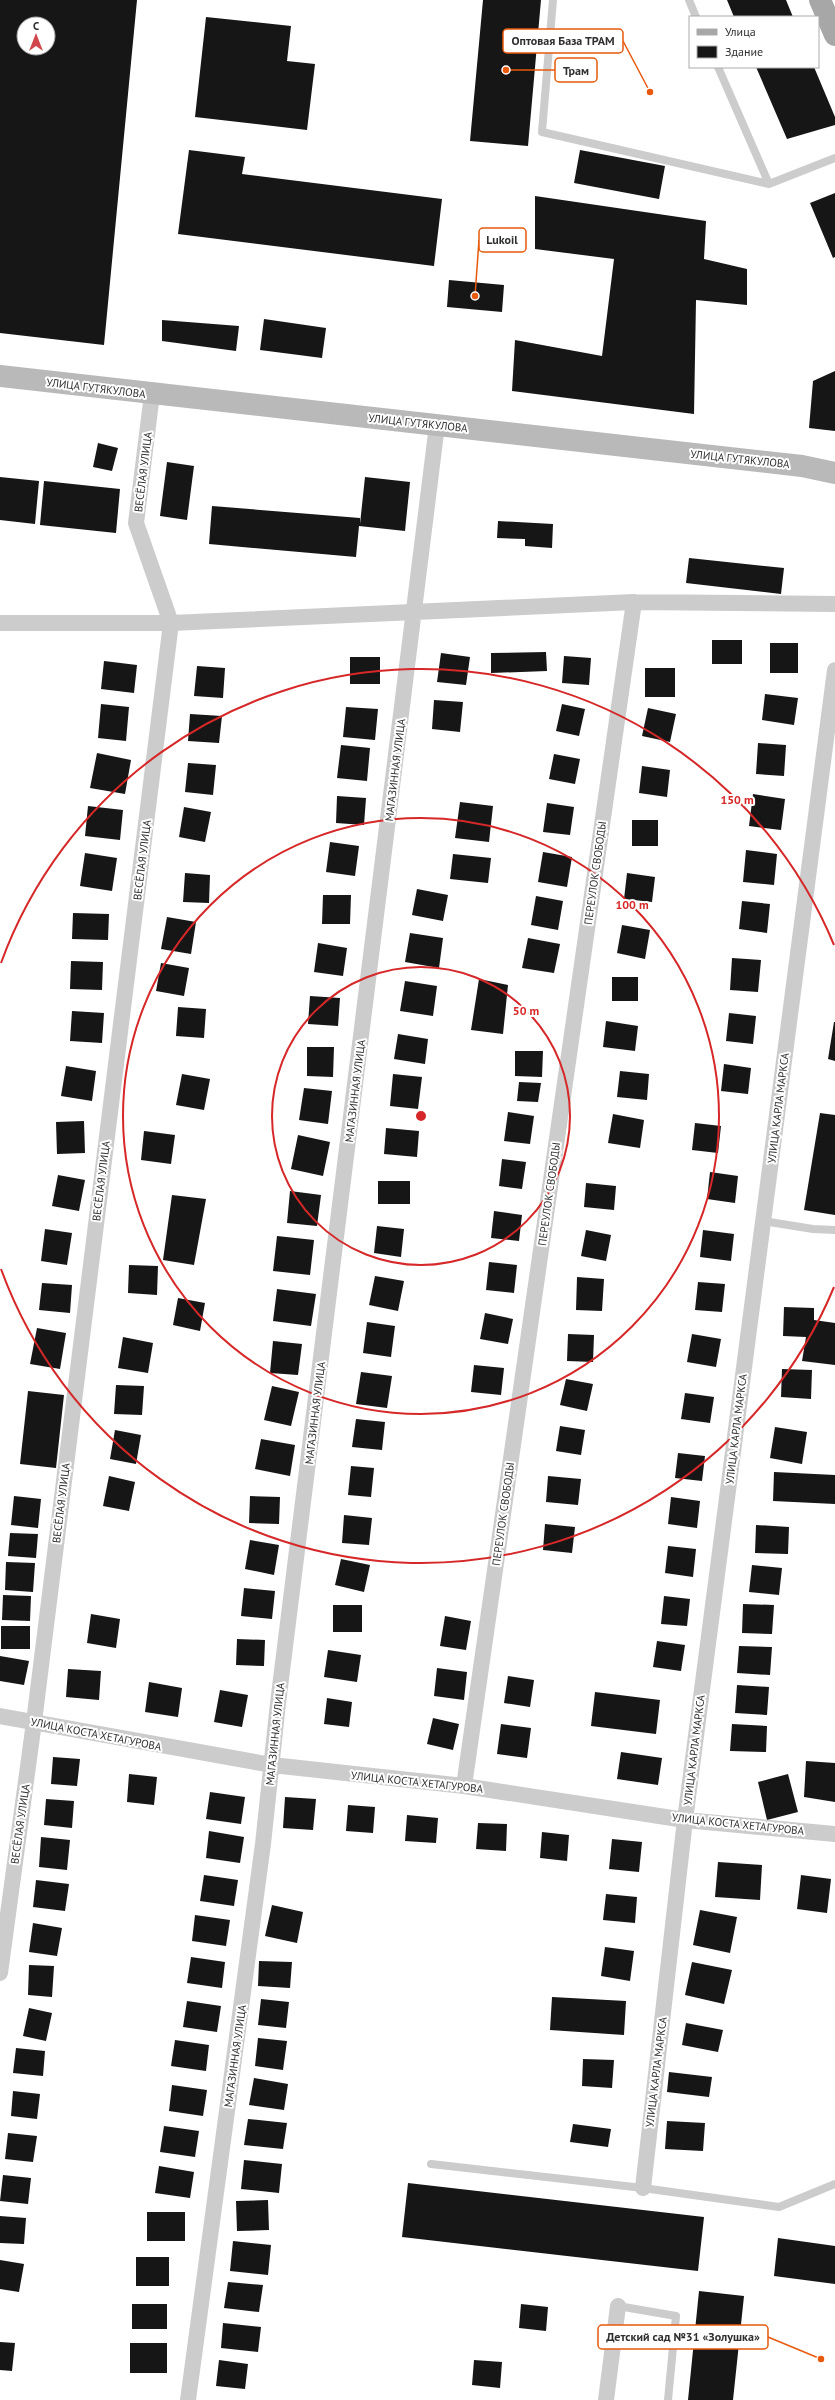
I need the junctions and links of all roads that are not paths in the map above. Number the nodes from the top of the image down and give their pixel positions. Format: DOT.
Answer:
graph roads {
  1 [pos="553,0"];
  2 [pos="689,0"];
  3 [pos="820,0"];
  4 [pos="696,16"];
  5 [pos="835,35"];
  6 [pos="718,68"];
  7 [pos="835,158"];
  8 [pos="769,184"];
  9 [pos="0,376"];
  10 [pos="152,394"];
  11 [pos="437,425"];
  12 [pos="835,473"];
  13 [pos="634,602"];
  14 [pos="835,604"];
  15 [pos="415,612"];
  16 [pos="0,623"];
  17 [pos="171,623"];
  18 [pos="835,670"];
  19 [pos="763,1221"];
  20 [pos="835,1230"];
  21 [pos="0,1716"];
  22 [pos="34,1722"];
  23 [pos="272,1765"];
  24 [pos="464,1786"];
  25 [pos="685,1820"];
  26 [pos="835,1834"];
  27 [pos="0,1973"];
  28 [pos="431,2164"];
  29 [pos="835,2184"];
  30 [pos="643,2188"];
  31 [pos="618,2306"];
  32 [pos="188,2400"];
  33 [pos="606,2400"];
  34 [pos="668,2400"];
  1 -- 8 [label="lane"];
  2 -- 4 [label="lane"];
  3 -- 5 [label="main road"];
  6 -- 8 [label="lane"];
  7 -- 8 [label="lane"];
  9 -- 10 [label="main road, УЛИЦА ГУТЯКУЛОВА"];
  10 -- 11 [label="main road, УЛИЦА ГУТЯКУЛОВА"];
  10 -- 17 [label="street, ВЕСЁЛАЯ УЛИЦА"];
  11 -- 12 [label="main road, УЛИЦА ГУТЯКУЛОВА"];
  11 -- 15 [label="street, МАГАЗИННАЯ УЛИЦА"];
  13 -- 14 [label="street"];
  13 -- 15 [label="street"];
  13 -- 24 [label="street, ПЕРЕУЛОК СВОБОДЫ"];
  15 -- 17 [label="street"];
  15 -- 23 [label="street, МАГАЗИННАЯ УЛИЦА"];
  16 -- 17 [label="street"];
  17 -- 22 [label="street, ВЕСЁЛАЯ УЛИЦА"];
  18 -- 19 [label="street, УЛИЦА КАРЛА МАРКСА"];
  19 -- 20 [label="lane"];
  19 -- 25 [label="street, УЛИЦА КАРЛА МАРКСА"];
  21 -- 22 [label="street, УЛИЦА КОСТА ХЕТАГУРОВА"];
  22 -- 23 [label="street, УЛИЦА КОСТА ХЕТАГУРОВА"];
  22 -- 27 [label="street, ВЕСЁЛАЯ УЛИЦА"];
  23 -- 24 [label="street, УЛИЦА КОСТА ХЕТАГУРОВА"];
  23 -- 32 [label="street, МАГАЗИННАЯ УЛИЦА"];
  24 -- 25 [label="street, УЛИЦА КОСТА ХЕТАГУРОВА"];
  25 -- 26 [label="street, УЛИЦА КОСТА ХЕТАГУРОВА"];
  25 -- 30 [label="street, УЛИЦА КАРЛА МАРКСА"];
  28 -- 30 [label="lane"];
  29 -- 30 [label="lane"];
  31 -- 33 [label="street"];
  31 -- 34 [label="lane"];
}
